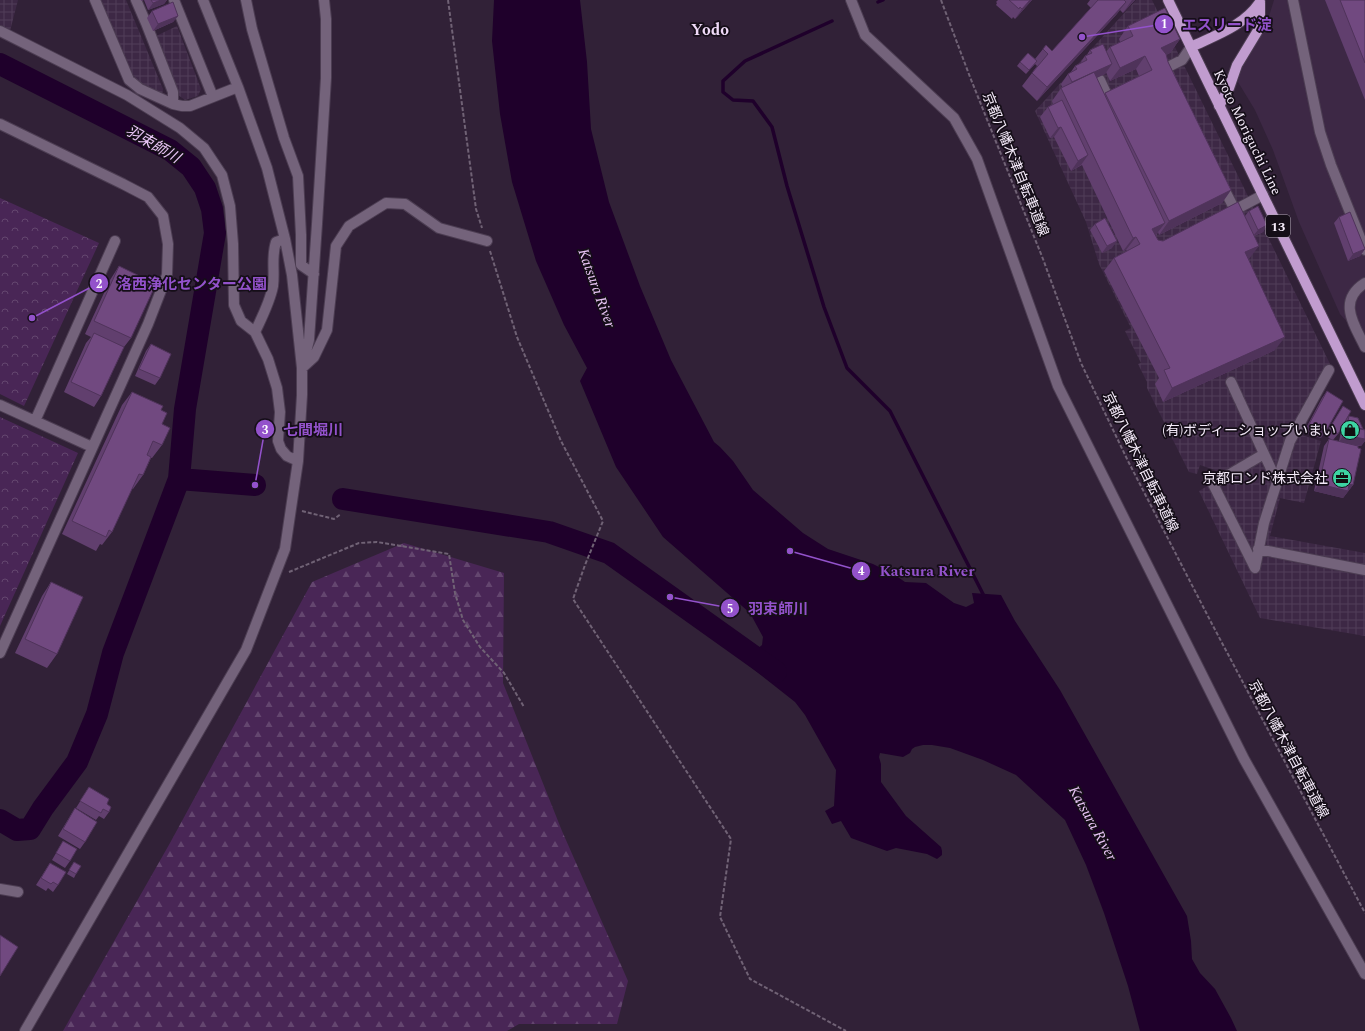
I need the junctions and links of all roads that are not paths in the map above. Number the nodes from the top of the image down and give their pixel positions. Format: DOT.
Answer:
graph roads {
  1 [pos="95,0"];
  2 [pos="136,0"];
  3 [pos="174,0"];
  4 [pos="203,0"];
  5 [pos="246,0"];
  6 [pos="324,0"];
  7 [pos="851,0"];
  8 [pos="1168,0"];
  9 [pos="1293,0"];
  10 [pos="1260,1"];
  11 [pos="0,31"];
  12 [pos="1191,47"];
  13 [pos="1168,67"];
  14 [pos="1154,73"];
  15 [pos="1100,80"];
  16 [pos="1173,82"];
  17 [pos="238,87"];
  18 [pos="213,97"];
  19 [pos="1097,100"];
  20 [pos="173,104"];
  21 [pos="1219,106"];
  22 [pos="0,124"];
  23 [pos="1217,175"];
  24 [pos="1263,195"];
  25 [pos="1235,210"];
  26 [pos="1219,218"];
  27 [pos="285,239"];
  28 [pos="115,241"];
  29 [pos="486,241"];
  30 [pos="1365,250"];
  31 [pos="314,274"];
  32 [pos="1365,283"];
  33 [pos="255,332"];
  34 [pos="1365,347"];
  35 [pos="302,368"];
  36 [pos="1329,370"];
  37 [pos="1231,382"];
  38 [pos="0,405"];
  39 [pos="1365,405"];
  40 [pos="36,421"];
  41 [pos="92,447"];
  42 [pos="1264,454"];
  43 [pos="298,461"];
  44 [pos="1277,482"];
  45 [pos="1258,549"];
  46 [pos="1365,570"];
  47 [pos="0,653"];
  48 [pos="0,889"];
  49 [pos="18,892"];
  50 [pos="1365,974"];
  51 [pos="25,1031"];
  1 -- 20 [label="street"];
  2 -- 20 [label="street"];
  3 -- 18 [label="street"];
  4 -- 17 [label="street"];
  5 -- 31 [label="street"];
  6 -- 31 [label="street"];
  7 -- 50 [label="street"];
  8 -- 12 [label="main road, Kyoto Moriguchi Line / 13"];
  9 -- 30 [label="street"];
  10 -- 12 [label="main road"];
  10 -- 21 [label="main road"];
  11 -- 33 [label="street"];
  12 -- 13 [label="street"];
  12 -- 21 [label="main road, Kyoto Moriguchi Line / 13"];
  13 -- 14 [label="street"];
  13 -- 16 [label="street"];
  15 -- 19 [label="street"];
  17 -- 18 [label="street"];
  17 -- 27 [label="street"];
  18 -- 20 [label="street"];
  21 -- 24 [label="main road, Kyoto Moriguchi Line / 13"];
  22 -- 41 [label="street"];
  23 -- 25 [label="street"];
  24 -- 25 [label="street"];
  24 -- 39 [label="main road, Kyoto Moriguchi Line / 13"];
  25 -- 26 [label="street"];
  27 -- 33 [label="street"];
  27 -- 35 [label="street"];
  28 -- 40 [label="street"];
  29 -- 35 [label="street"];
  31 -- 35 [label="street"];
  32 -- 34 [label="street"];
  33 -- 43 [label="street"];
  35 -- 43 [label="street"];
  36 -- 44 [label="street"];
  37 -- 42 [label="street"];
  38 -- 40 [label="street"];
  40 -- 41 [label="street"];
  41 -- 47 [label="street"];
  42 -- 44 [label="street"];
  42 -- 45 [label="street"];
  43 -- 51 [label="street"];
  44 -- 45 [label="street"];
  45 -- 46 [label="street"];
  48 -- 49 [label="street"];
}
